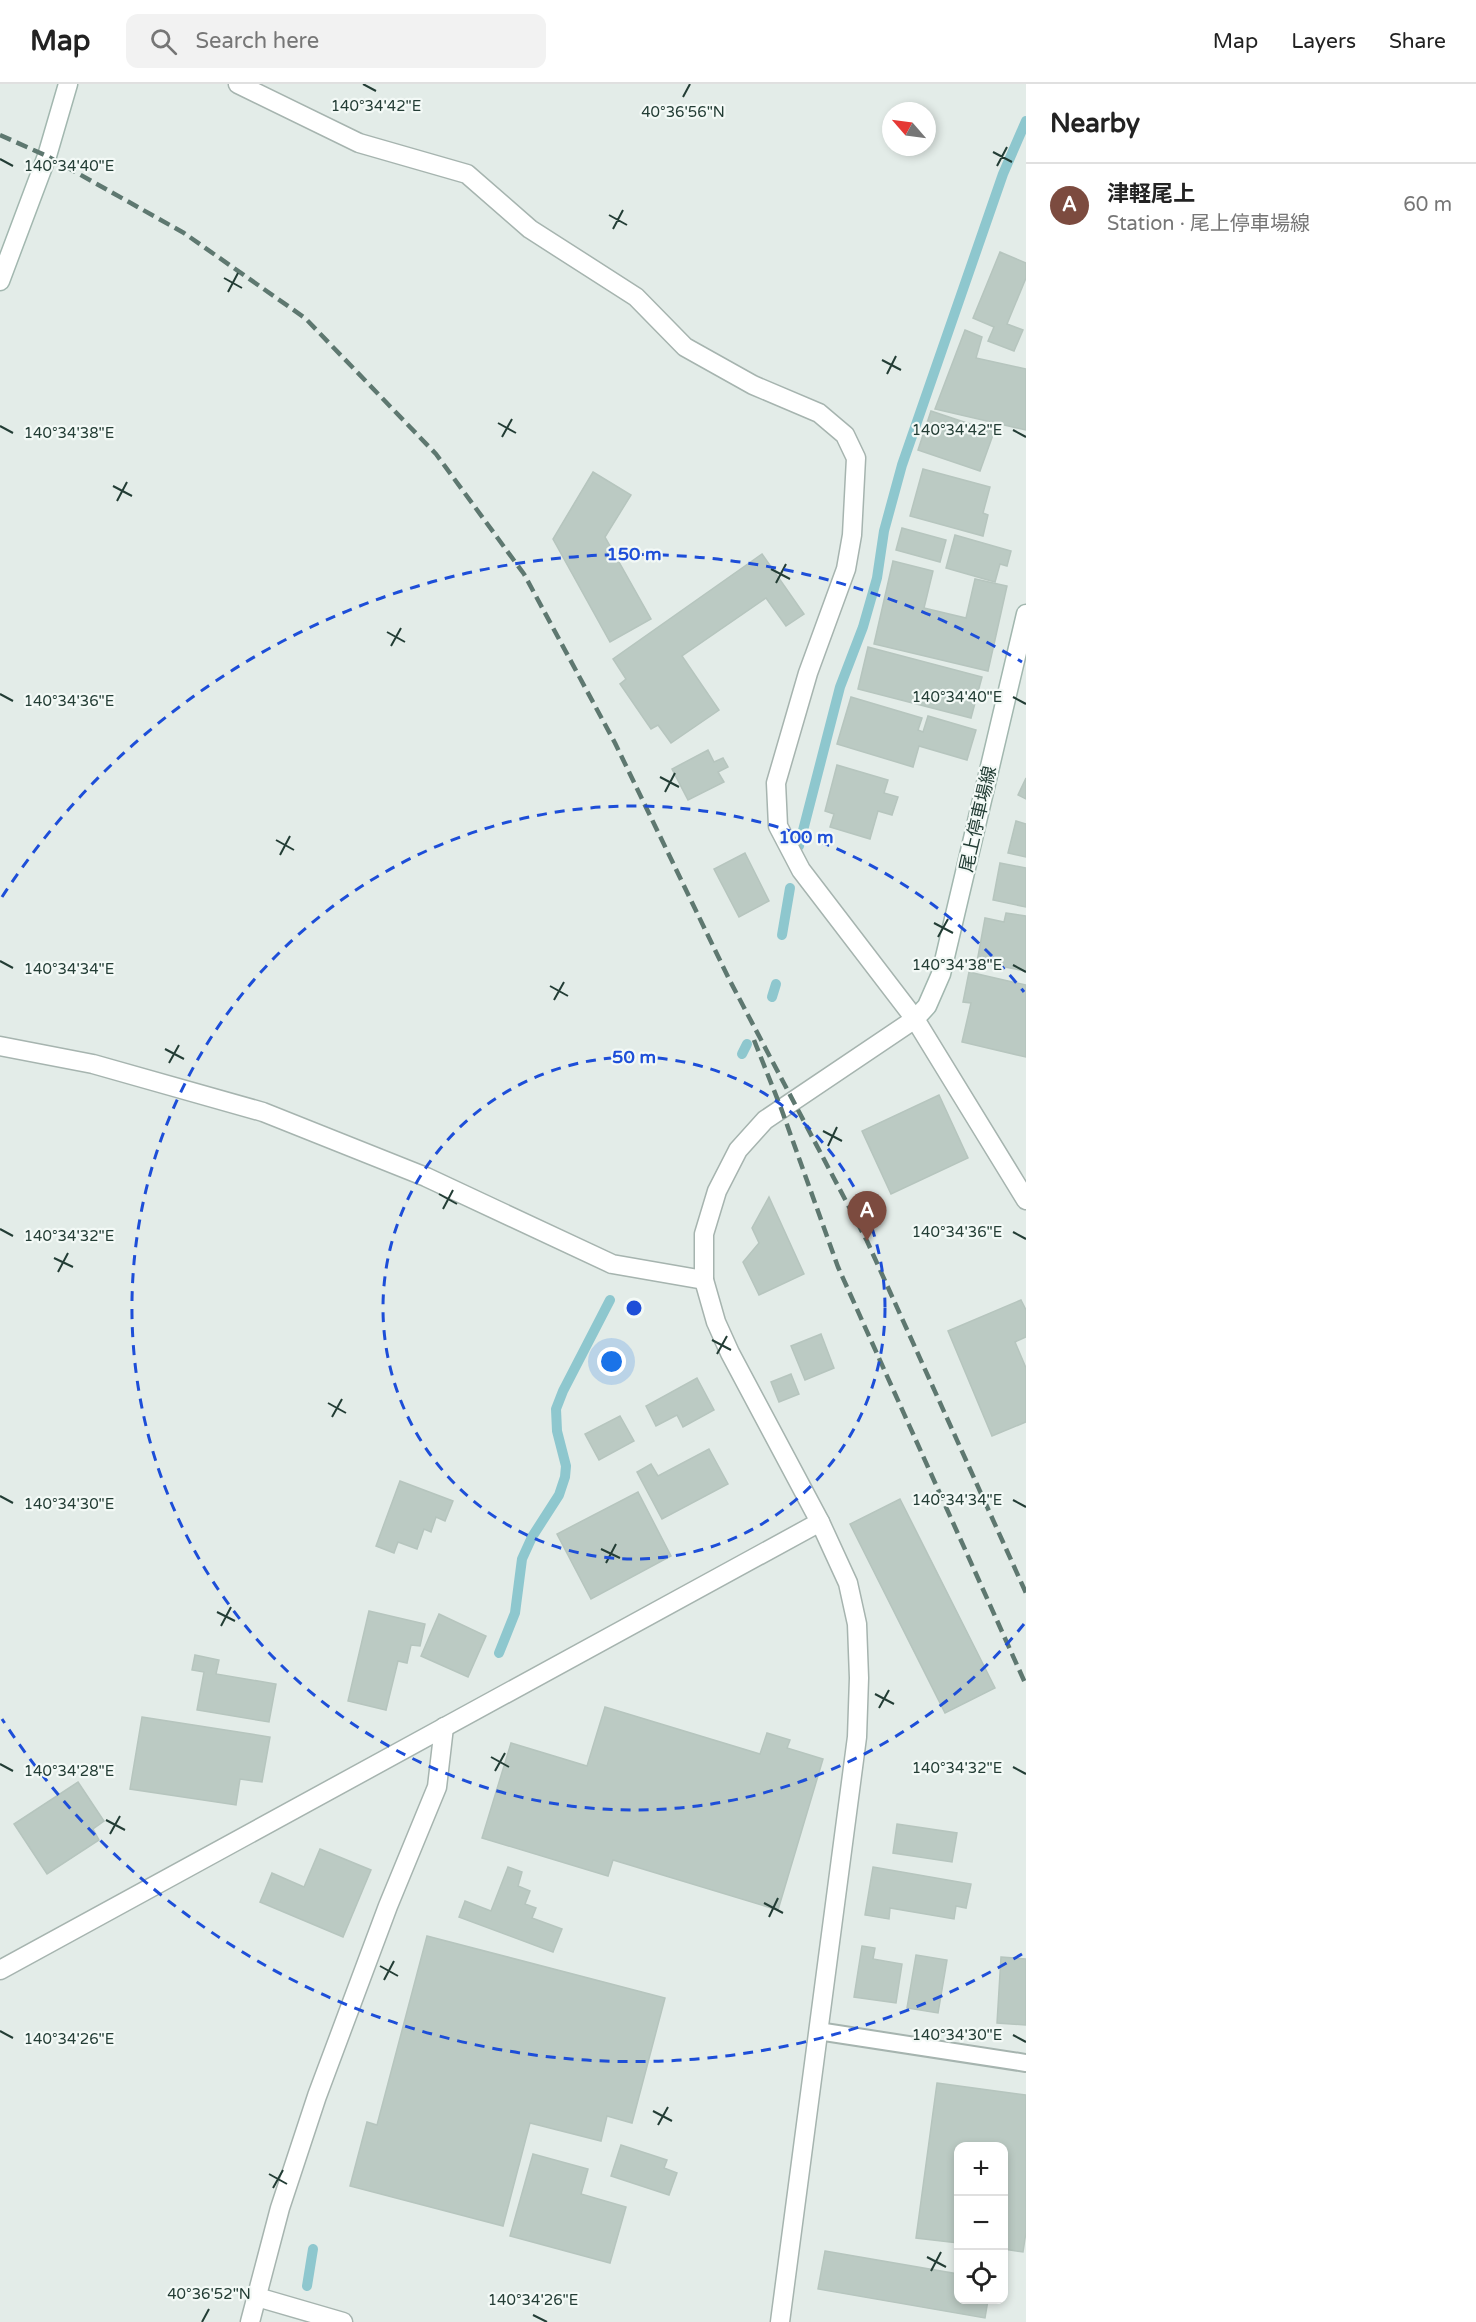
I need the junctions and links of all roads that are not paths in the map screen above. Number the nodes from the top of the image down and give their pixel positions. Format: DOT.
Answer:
graph roads {
  1 [pos="68,84"];
  2 [pos="238,84"];
  3 [pos="0,281"];
  4 [pos="1026,614"];
  5 [pos="915,1019"];
  6 [pos="0,1046"];
  7 [pos="1026,1200"];
  8 [pos="704,1280"];
  9 [pos="820,1522"];
  10 [pos="444,1727"];
  11 [pos="0,1970"];
  12 [pos="818,2031"];
  13 [pos="1026,2063"];
  14 [pos="257,2297"];
  15 [pos="250,2322"];
  16 [pos="343,2322"];
  17 [pos="780,2322"];
  1 -- 3 [label="street"];
  2 -- 5 [label="street"];
  4 -- 5 [label="street, 尾上停車場線"];
  5 -- 7 [label="street"];
  5 -- 8 [label="street"];
  6 -- 8 [label="street"];
  8 -- 9 [label="street"];
  9 -- 10 [label="street"];
  9 -- 12 [label="street"];
  10 -- 11 [label="street"];
  10 -- 14 [label="street"];
  12 -- 13 [label="lane"];
  12 -- 17 [label="street"];
  14 -- 15 [label="street"];
  14 -- 16 [label="street"];
}
